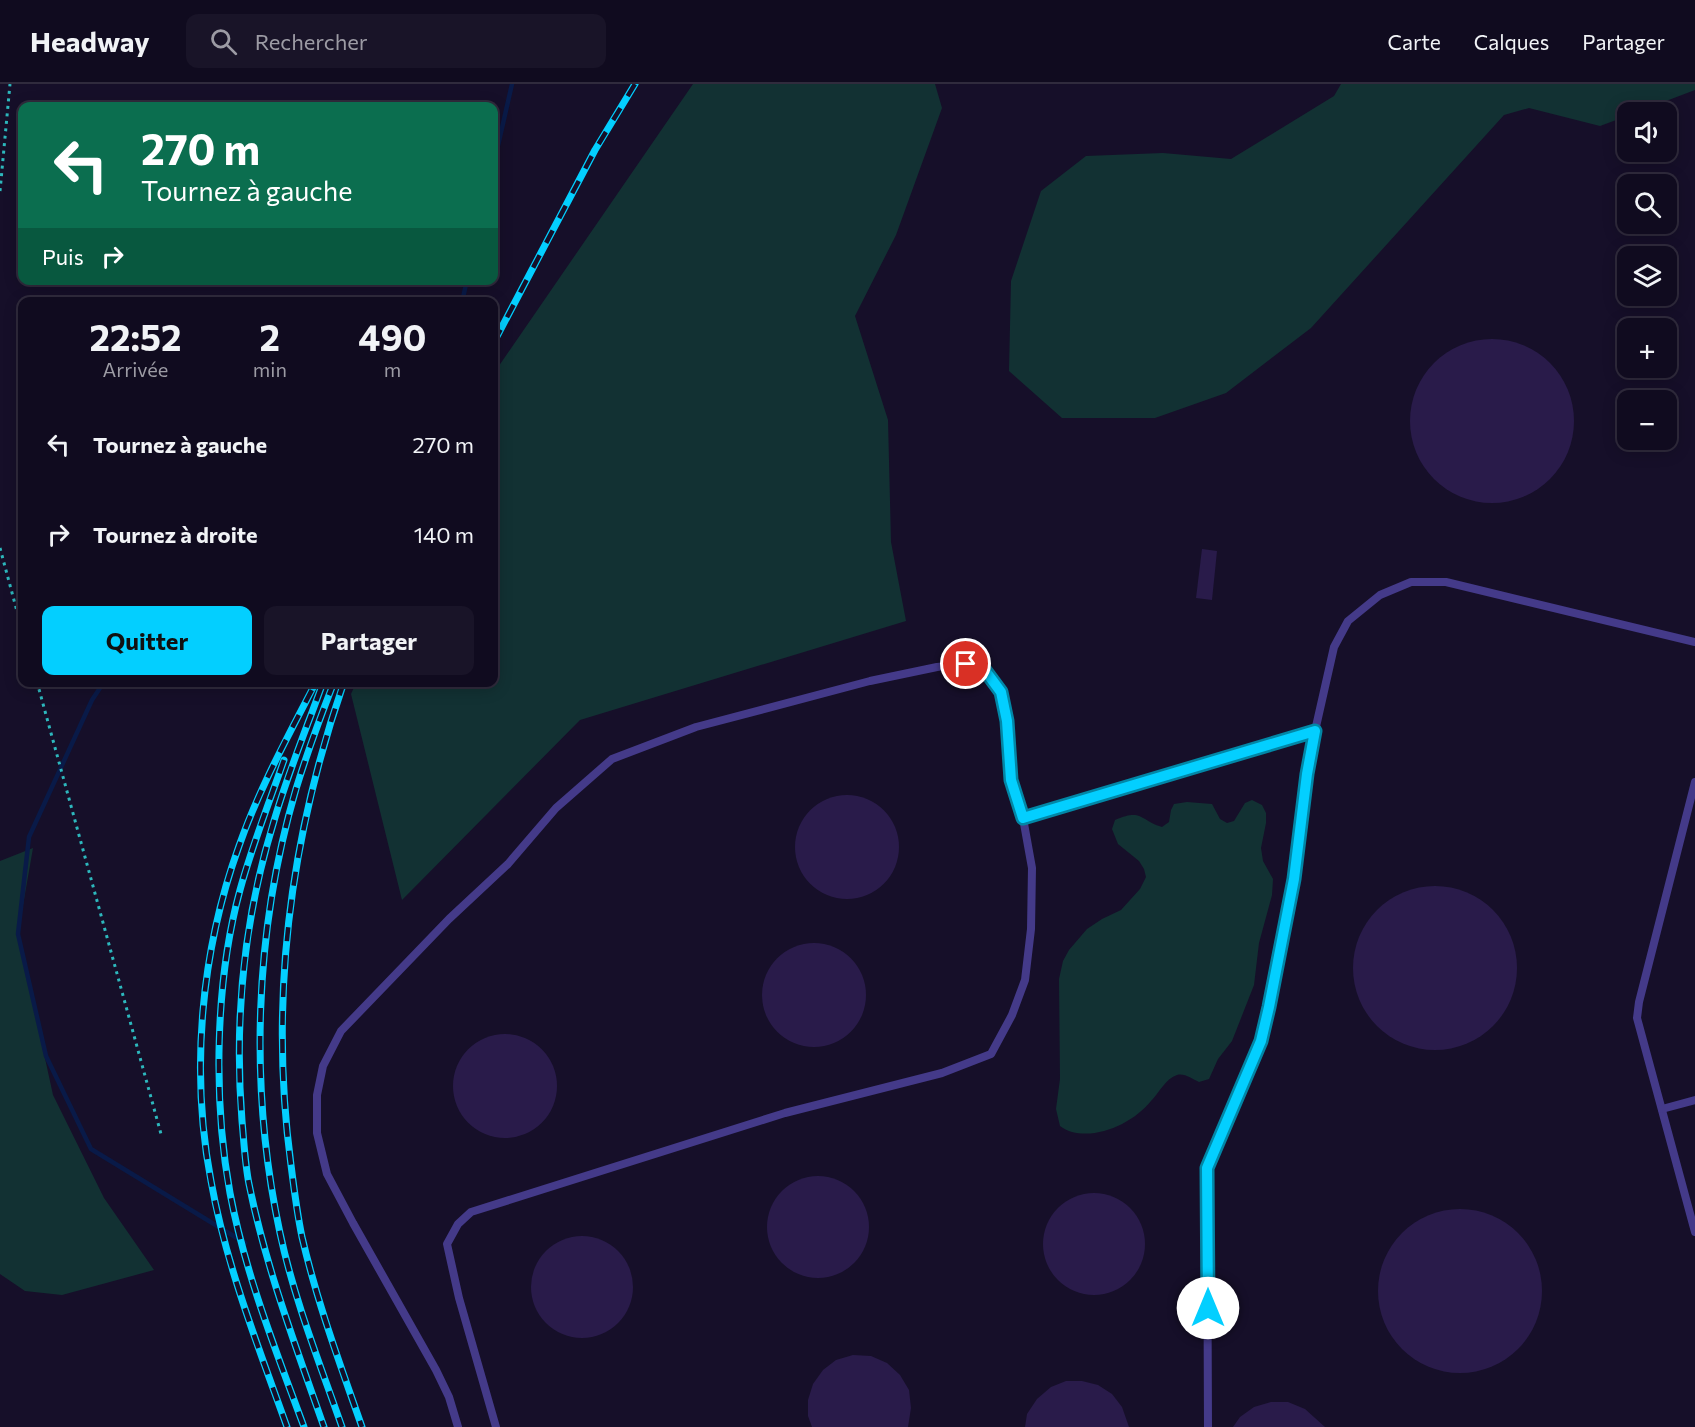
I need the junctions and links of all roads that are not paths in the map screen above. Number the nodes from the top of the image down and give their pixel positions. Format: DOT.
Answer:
graph roads {
  1 [pos="1695,642"];
  2 [pos="1315,731"];
  3 [pos="1695,782"];
  4 [pos="1023,818"];
  5 [pos="1695,1100"];
  6 [pos="1662,1109"];
  7 [pos="1695,1232"];
  8 [pos="458,1427"];
  9 [pos="496,1427"];
  10 [pos="1208,1427"];
  1 -- 2 [label="lane"];
  2 -- 4 [label="lane"];
  2 -- 10 [label="lane"];
  3 -- 6 [label="lane"];
  4 -- 8 [label="lane"];
  4 -- 9 [label="lane"];
  5 -- 6 [label="lane"];
  6 -- 7 [label="lane"];
}
